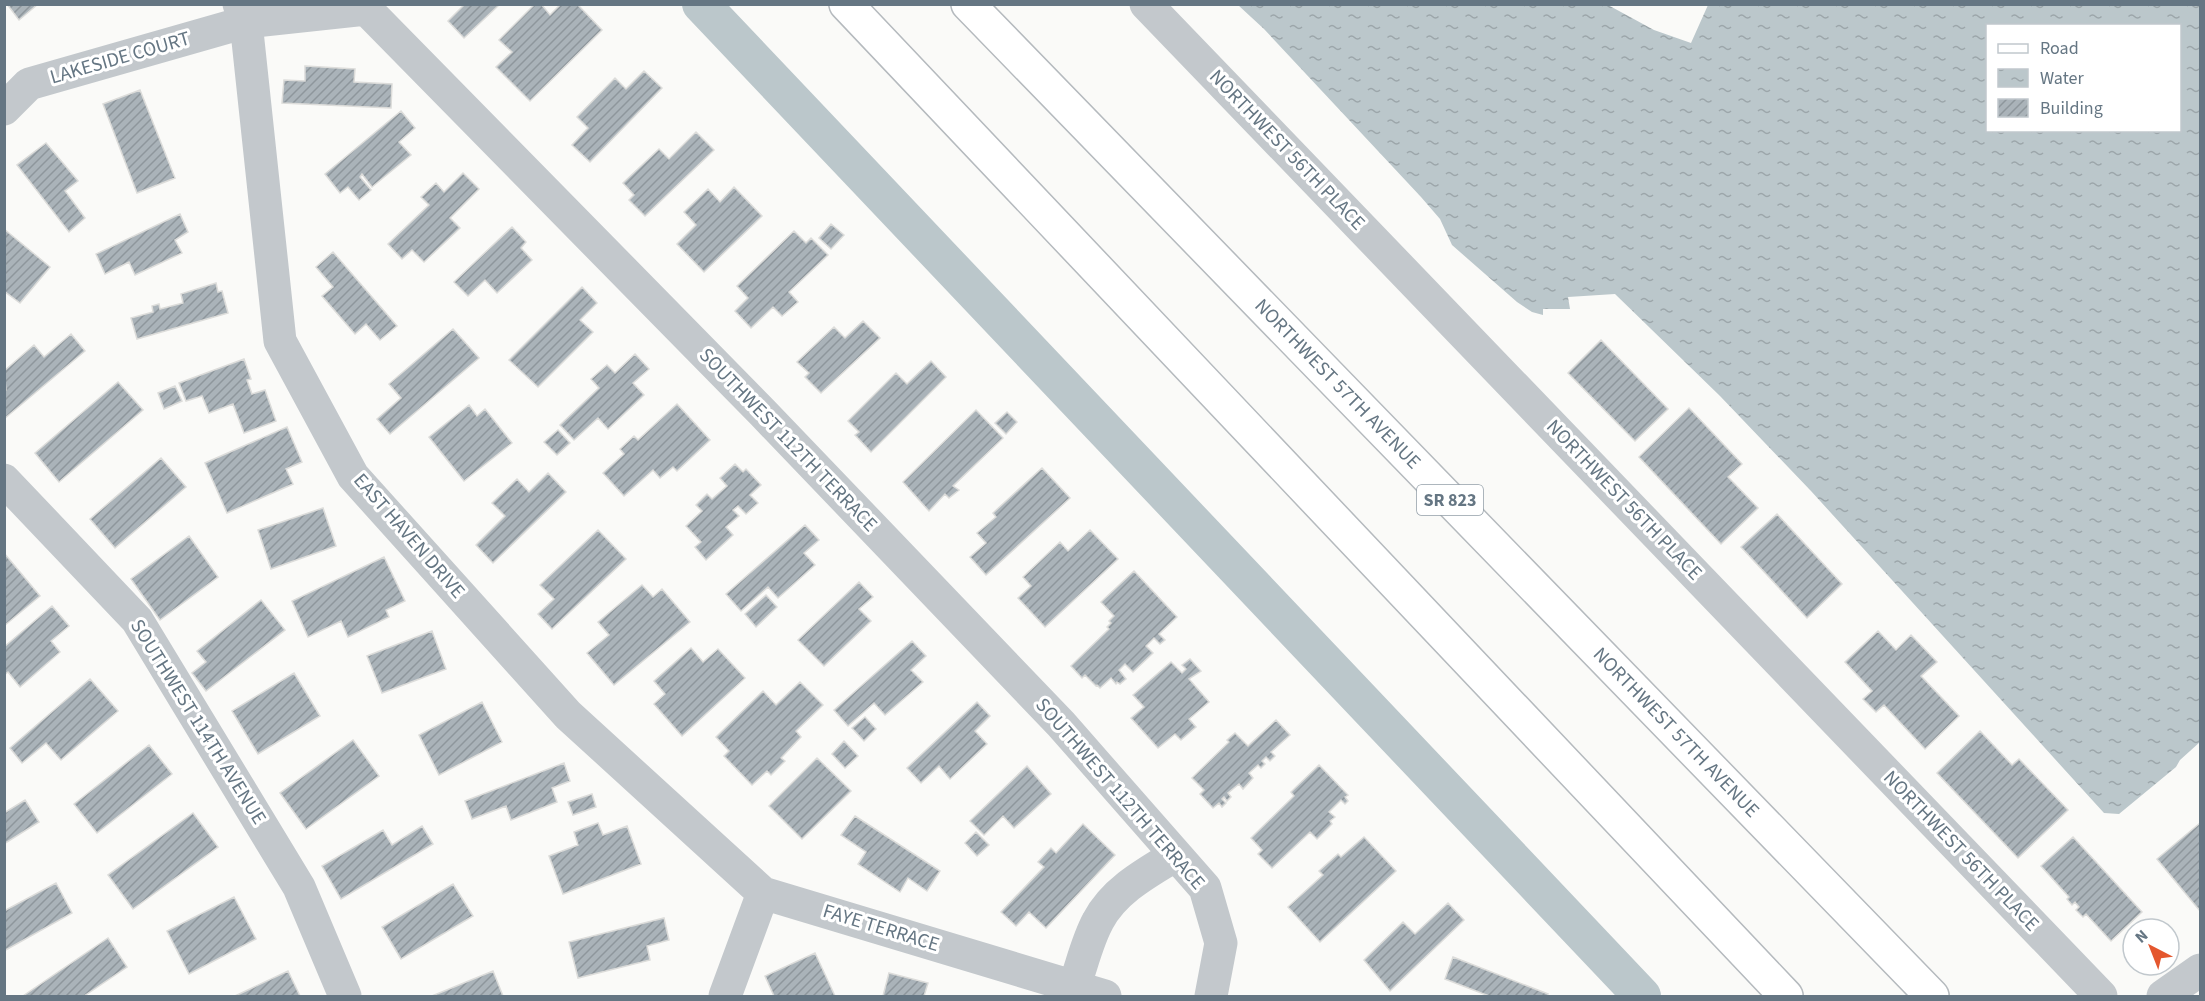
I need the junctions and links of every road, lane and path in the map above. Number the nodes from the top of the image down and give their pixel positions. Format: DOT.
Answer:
graph roads {
  1 [pos="846,4"];
  2 [pos="968,4"];
  3 [pos="1146,4"];
  4 [pos="242,13"];
  5 [pos="4,109"];
  6 [pos="4,480"];
  7 [pos="1176,855"];
  8 [pos="763,893"];
  9 [pos="2200,970"];
  10 [pos="1074,987"];
  11 [pos="345,996"];
  12 [pos="725,996"];
  13 [pos="1105,996"];
  14 [pos="1211,996"];
  15 [pos="1786,996"];
  16 [pos="1932,996"];
  17 [pos="2101,996"];
  18 [pos="2163,996"];
  1 -- 15 [label="main road"];
  2 -- 16 [label="main road, NORTHWEST 57TH AVENUE / SR 823"];
  3 -- 17 [label="street, NORTHWEST 56TH PLACE"];
  4 -- 5 [label="street, LAKESIDE COURT"];
  4 -- 7 [label="street, SOUTHWEST 112TH TERRACE"];
  4 -- 8 [label="street, EAST HAVEN DRIVE"];
  6 -- 11 [label="street, SOUTHWEST 114TH AVENUE"];
  7 -- 10 [label="street"];
  7 -- 14 [label="street, SOUTHWEST 112TH TERRACE"];
  8 -- 10 [label="street, FAYE TERRACE"];
  8 -- 12 [label="street"];
  9 -- 18 [label="street"];
  10 -- 13 [label="street, FAYE TERRACE"];
}
